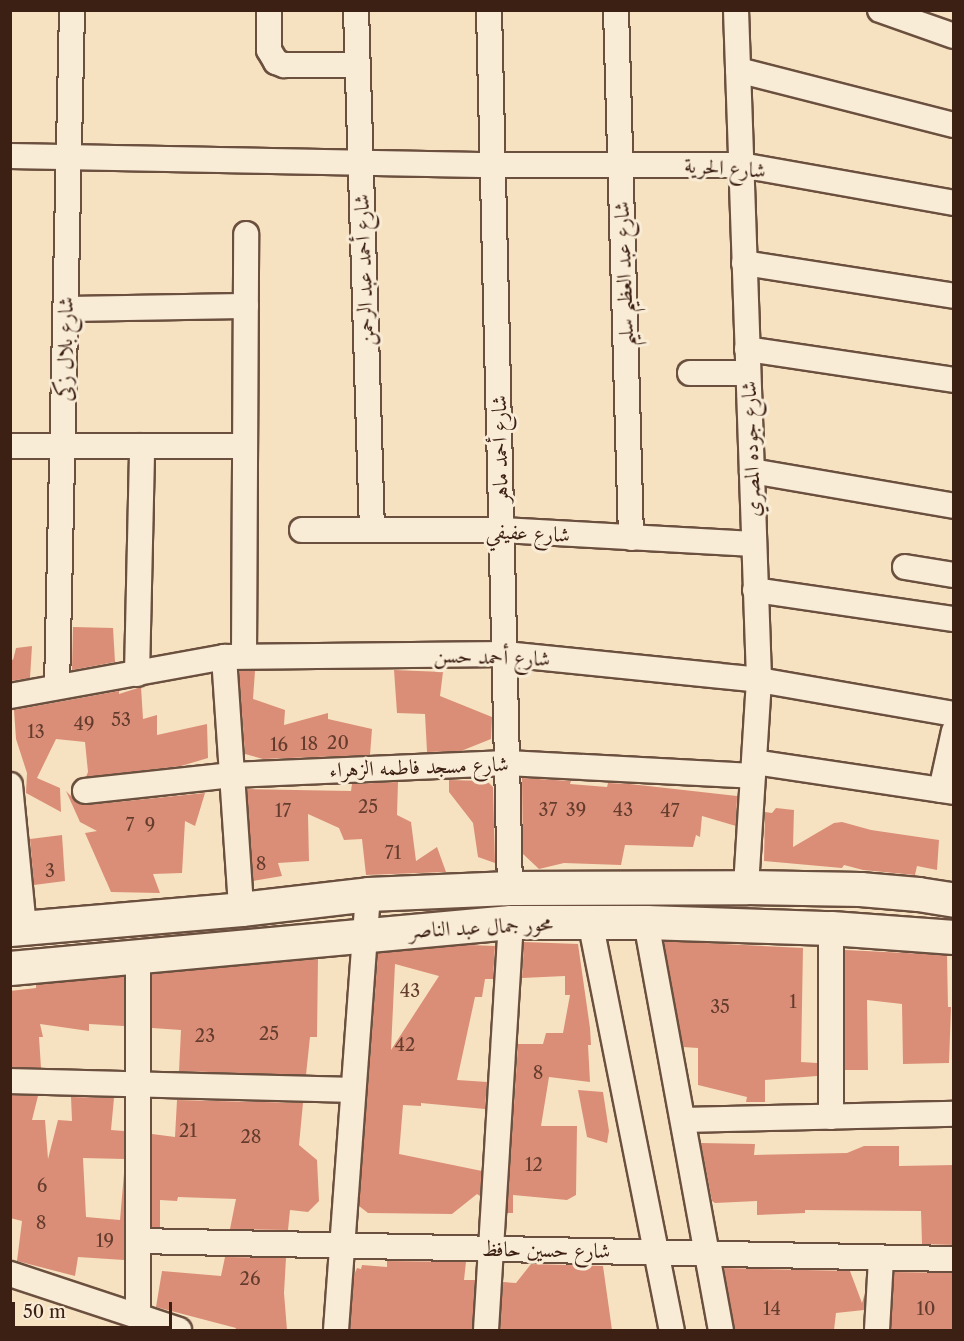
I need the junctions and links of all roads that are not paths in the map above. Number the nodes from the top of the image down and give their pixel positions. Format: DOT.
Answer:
graph roads {
  1 [pos="72,10"];
  2 [pos="269,10"];
  3 [pos="356,10"];
  4 [pos="489,10"];
  5 [pos="616,10"];
  6 [pos="736,10"];
  7 [pos="880,10"];
  8 [pos="954,36"];
  9 [pos="358,65"];
  10 [pos="738,70"];
  11 [pos="954,125"];
  12 [pos="10,156"];
  13 [pos="69,157"];
  14 [pos="361,163"];
  15 [pos="493,165"];
  16 [pos="621,165"];
  17 [pos="741,165"];
  18 [pos="954,203"];
  19 [pos="246,234"];
  20 [pos="744,263"];
  21 [pos="954,296"];
  22 [pos="246,306"];
  23 [pos="66,309"];
  24 [pos="748,361"];
  25 [pos="690,373"];
  26 [pos="954,380"];
  27 [pos="10,446"];
  28 [pos="63,446"];
  29 [pos="142,446"];
  30 [pos="245,446"];
  31 [pos="752,471"];
  32 [pos="954,506"];
  33 [pos="302,530"];
  34 [pos="372,530"];
  35 [pos="502,530"];
  36 [pos="631,538"];
  37 [pos="754,544"];
  38 [pos="905,567"];
  39 [pos="954,575"];
  40 [pos="755,590"];
  41 [pos="954,619"];
  42 [pos="505,654"];
  43 [pos="234,656"];
  44 [pos="137,674"];
  45 [pos="759,680"];
  46 [pos="57,687"];
  47 [pos="10,696"];
  48 [pos="954,714"];
  49 [pos="954,731"];
  50 [pos="507,762"];
  51 [pos="753,769"];
  52 [pos="232,775"];
  53 [pos="10,785"];
  54 [pos="85,791"];
  55 [pos="947,791"];
  56 [pos="746,887"];
  57 [pos="510,888"];
  58 [pos="368,894"];
  59 [pos="954,900"];
  60 [pos="241,909"];
  61 [pos="590,921"];
  62 [pos="511,922"];
  63 [pos="645,922"];
  64 [pos="831,928"];
  65 [pos="17,929"];
  66 [pos="363,934"];
  67 [pos="954,938"];
  68 [pos="138,956"];
  69 [pos="10,968"];
  70 [pos="10,1082"];
  71 [pos="139,1084"];
  72 [pos="353,1090"];
  73 [pos="954,1114"];
  74 [pos="831,1117"];
  75 [pos="683,1120"];
  76 [pos="139,1241"];
  77 [pos="343,1246"];
  78 [pos="492,1249"];
  79 [pos="657,1253"];
  80 [pos="707,1254"];
  81 [pos="881,1258"];
  82 [pos="954,1259"];
  83 [pos="10,1274"];
  84 [pos="138,1317"];
  85 [pos="180,1330"];
  86 [pos="336,1330"];
  87 [pos="486,1330"];
  88 [pos="672,1330"];
  89 [pos="721,1330"];
  90 [pos="877,1330"];
  1 -- 13 [label="street, شارع بلال زكى"];
  2 -- 9 [label="street"];
  3 -- 9 [label="street, شارع أحمد عبد الرحمن"];
  4 -- 15 [label="street, شارع أحمد ماهر"];
  5 -- 16 [label="street, شارع عبد العظيم سليم"];
  6 -- 10 [label="street, شارع جوده المصري"];
  7 -- 8 [label="street"];
  9 -- 14 [label="street, شارع أحمد عبد الرحمن"];
  10 -- 11 [label="street"];
  10 -- 17 [label="street, شارع جوده المصري"];
  12 -- 13 [label="street, شارع الحرية"];
  13 -- 14 [label="street, شارع الحرية"];
  13 -- 23 [label="street, شارع بلال زكى"];
  14 -- 15 [label="street, شارع الحرية"];
  14 -- 34 [label="street, شارع أحمد عبد الرحمن"];
  15 -- 16 [label="street, شارع الحرية"];
  15 -- 35 [label="street, شارع أحمد ماهر"];
  16 -- 17 [label="street, شارع الحرية"];
  16 -- 36 [label="street, شارع عبد العظيم سليم"];
  17 -- 18 [label="street, شارع الحرية"];
  17 -- 20 [label="street, شارع جوده المصري"];
  19 -- 22 [label="street"];
  20 -- 21 [label="street"];
  20 -- 24 [label="street, شارع جوده المصري"];
  22 -- 23 [label="street"];
  22 -- 30 [label="street"];
  23 -- 28 [label="street, شارع بلال زكى"];
  24 -- 25 [label="street"];
  24 -- 26 [label="street"];
  24 -- 31 [label="street, شارع جوده المصري"];
  27 -- 28 [label="street"];
  28 -- 29 [label="street"];
  28 -- 46 [label="street, شارع بلال زكى"];
  29 -- 30 [label="street"];
  29 -- 44 [label="street"];
  30 -- 43 [label="street"];
  31 -- 32 [label="street"];
  31 -- 37 [label="street, شارع جوده المصري"];
  33 -- 34 [label="street, شارع عفيفي"];
  34 -- 35 [label="street, شارع عفيفي"];
  35 -- 36 [label="street, شارع عفيفي"];
  35 -- 42 [label="street, شارع أحمد ماهر"];
  36 -- 37 [label="street, شارع عفيفي"];
  37 -- 40 [label="street, شارع جوده المصري"];
  38 -- 39 [label="street"];
  40 -- 41 [label="street"];
  40 -- 45 [label="street, شارع جوده المصري"];
  42 -- 43 [label="street, شارع أحمد حسن"];
  42 -- 45 [label="street, شارع أحمد حسن"];
  42 -- 50 [label="street, شارع أحمد ماهر"];
  43 -- 44 [label="street, شارع أحمد حسن"];
  43 -- 52 [label="street"];
  44 -- 46 [label="street, شارع أحمد حسن"];
  45 -- 48 [label="street, شارع أحمد حسن"];
  45 -- 51 [label="street, شارع جوده المصري"];
  46 -- 47 [label="street, شارع أحمد حسن"];
  49 -- 55 [label="street"];
  50 -- 51 [label="street, شارع مسجد فاطمه الزهراء"];
  50 -- 52 [label="street, شارع مسجد فاطمه الزهراء"];
  50 -- 57 [label="street, شارع أحمد ماهر"];
  51 -- 55 [label="street, شارع مسجد فاطمه الزهراء"];
  51 -- 56 [label="street, شارع جوده المصري"];
  52 -- 54 [label="street, شارع مسجد فاطمه الزهراء"];
  52 -- 60 [label="street"];
  53 -- 65 [label="street"];
  56 -- 57 [label="street, محور جمال عبد الناصر"];
  56 -- 59 [label="street, محور جمال عبد الناصر"];
  57 -- 58 [label="street, محور جمال عبد الناصر"];
  58 -- 60 [label="street, محور جمال عبد الناصر"];
  58 -- 66 [label="street"];
  60 -- 65 [label="street, محور جمال عبد الناصر"];
  61 -- 62 [label="street, محور جمال عبد الناصر"];
  61 -- 63 [label="street, محور جمال عبد الناصر"];
  61 -- 79 [label="street"];
  62 -- 66 [label="street, محور جمال عبد الناصر"];
  62 -- 78 [label="street"];
  63 -- 64 [label="street, محور جمال عبد الناصر"];
  63 -- 75 [label="street"];
  64 -- 67 [label="street, محور جمال عبد الناصر"];
  64 -- 74 [label="street"];
  66 -- 68 [label="street, محور جمال عبد الناصر"];
  66 -- 72 [label="street"];
  68 -- 69 [label="street, محور جمال عبد الناصر"];
  68 -- 71 [label="street"];
  70 -- 71 [label="street"];
  71 -- 72 [label="street"];
  71 -- 76 [label="street"];
  72 -- 77 [label="street"];
  73 -- 74 [label="street"];
  74 -- 75 [label="street"];
  75 -- 80 [label="street"];
  76 -- 77 [label="street, شارع حسين حافظ"];
  76 -- 84 [label="street"];
  77 -- 78 [label="street, شارع حسين حافظ"];
  77 -- 86 [label="street"];
  78 -- 79 [label="street, شارع حسين حافظ"];
  78 -- 87 [label="street"];
  79 -- 80 [label="street, شارع حسين حافظ"];
  79 -- 88 [label="street"];
  80 -- 81 [label="street, شارع حسين حافظ"];
  80 -- 89 [label="street"];
  81 -- 82 [label="street, شارع حسين حافظ"];
  81 -- 90 [label="street"];
  83 -- 84 [label="street"];
  84 -- 85 [label="street"];
}
